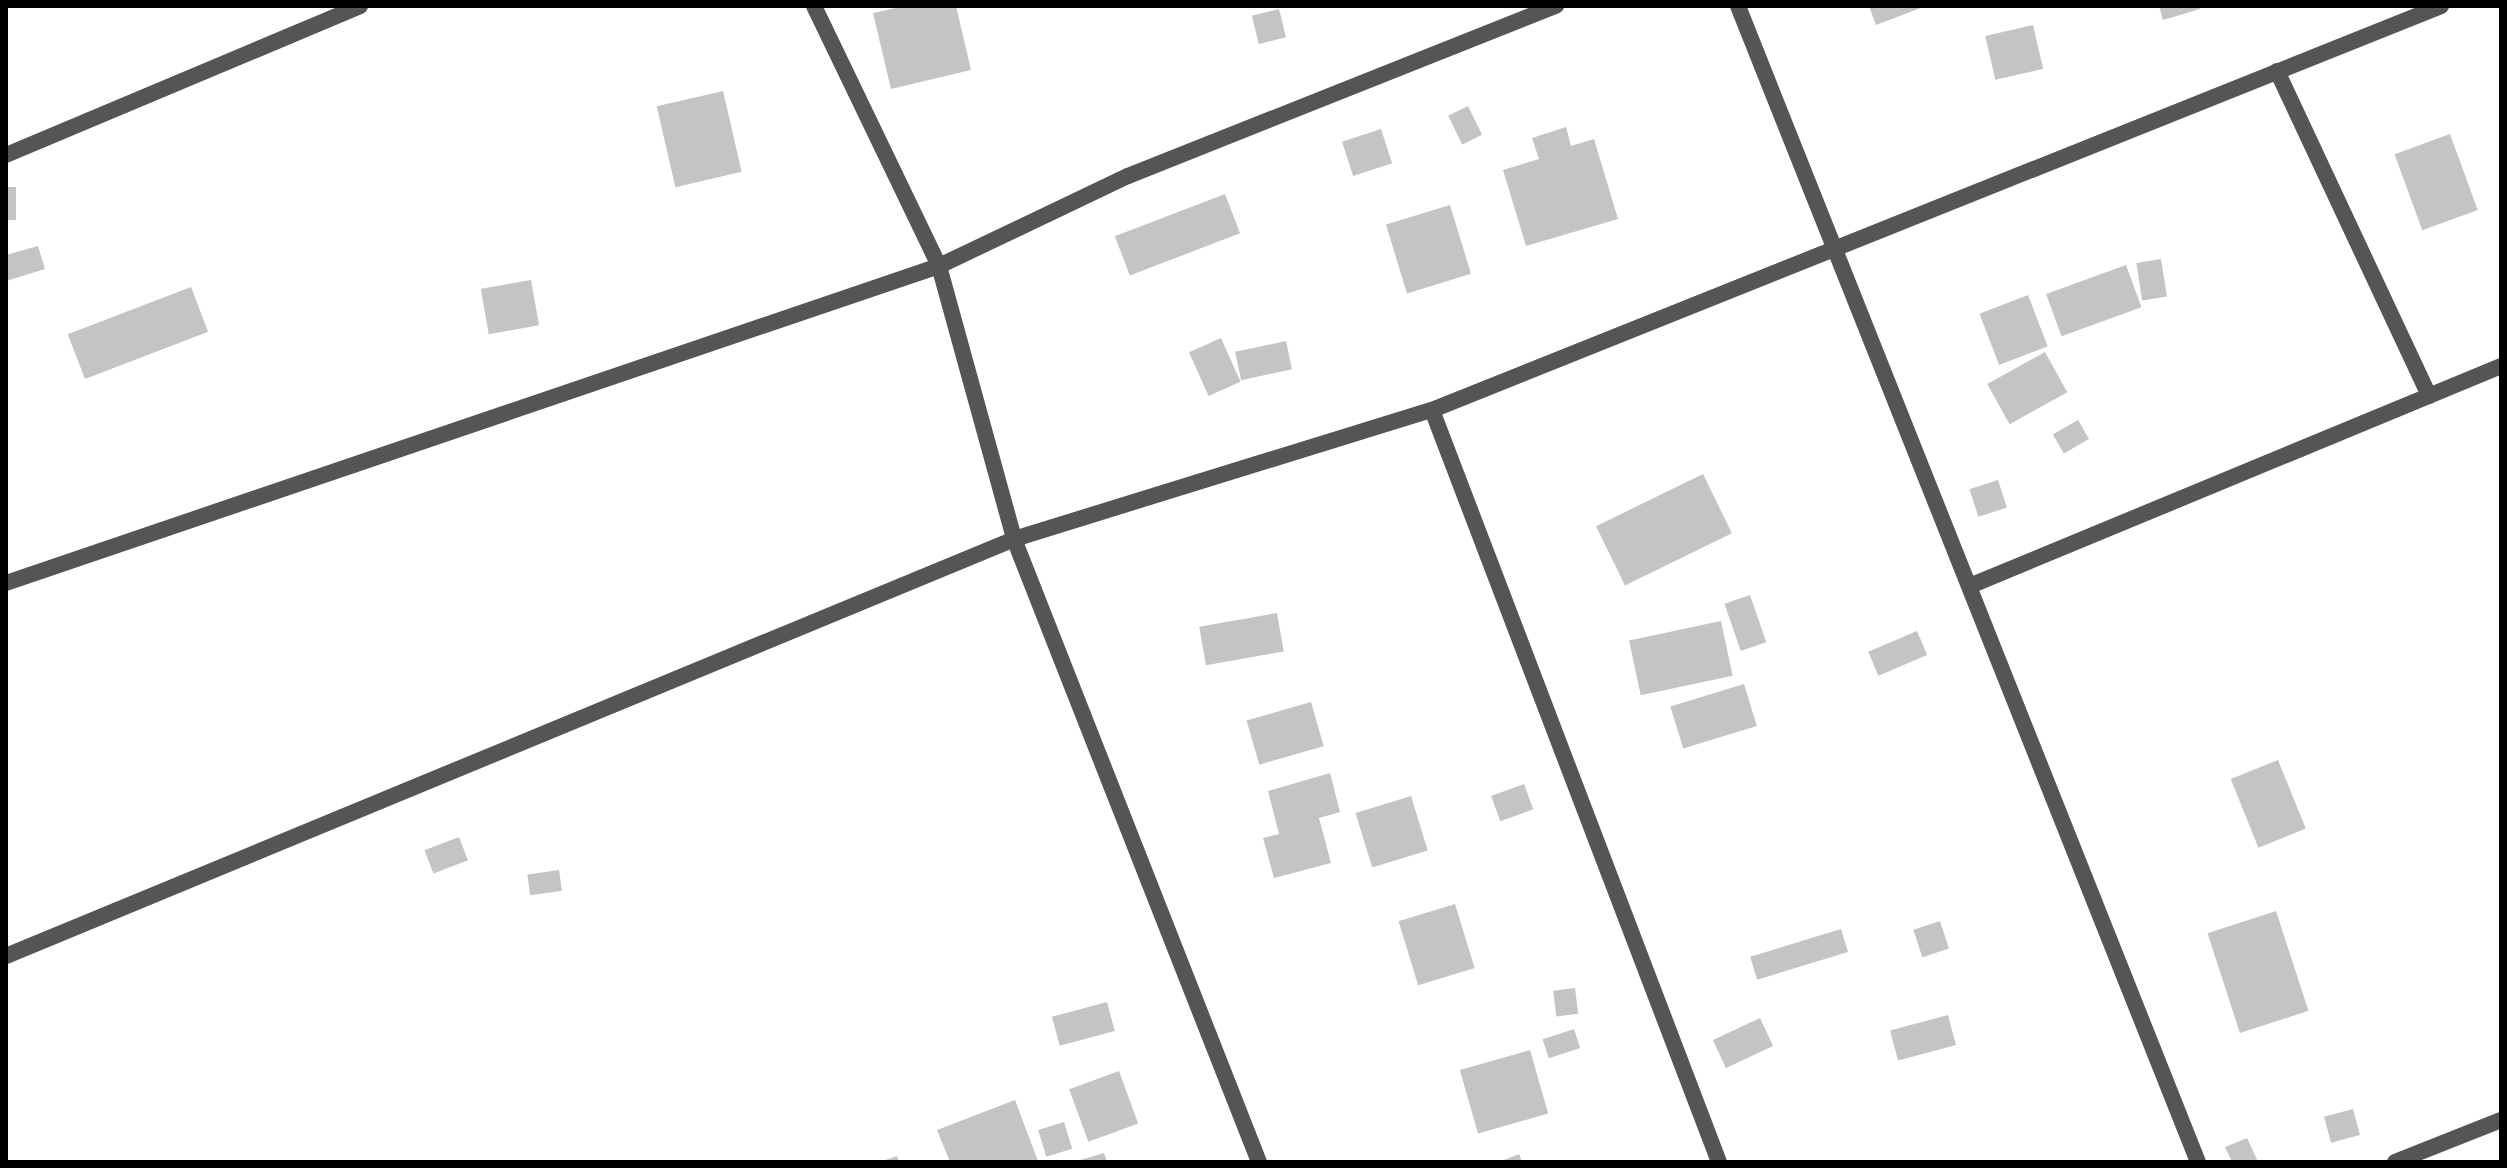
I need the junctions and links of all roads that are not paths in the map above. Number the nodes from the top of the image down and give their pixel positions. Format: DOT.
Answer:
graph roads {
  1 [pos="360,6"];
  2 [pos="814,6"];
  3 [pos="1556,6"];
  4 [pos="1738,6"];
  5 [pos="2441,6"];
  6 [pos="2277,71"];
  7 [pos="6,155"];
  8 [pos="1835,245"];
  9 [pos="939,266"];
  10 [pos="2501,366"];
  11 [pos="2429,396"];
  12 [pos="1432,410"];
  13 [pos="1014,539"];
  14 [pos="6,583"];
  15 [pos="1972,585"];
  16 [pos="6,956"];
  17 [pos="2501,1120"];
  18 [pos="1259,1162"];
  19 [pos="1719,1162"];
  20 [pos="2198,1162"];
  21 [pos="2395,1162"];
  1 -- 7 [label="street"];
  2 -- 9 [label="street"];
  3 -- 9 [label="street"];
  4 -- 8 [label="street"];
  5 -- 6 [label="street"];
  6 -- 8 [label="street"];
  6 -- 11 [label="street"];
  8 -- 12 [label="street"];
  8 -- 15 [label="street"];
  9 -- 13 [label="street"];
  9 -- 14 [label="street"];
  10 -- 11 [label="street"];
  11 -- 15 [label="street"];
  12 -- 13 [label="street"];
  12 -- 19 [label="street"];
  13 -- 16 [label="street"];
  13 -- 18 [label="street"];
  15 -- 20 [label="street"];
  17 -- 21 [label="street"];
}
